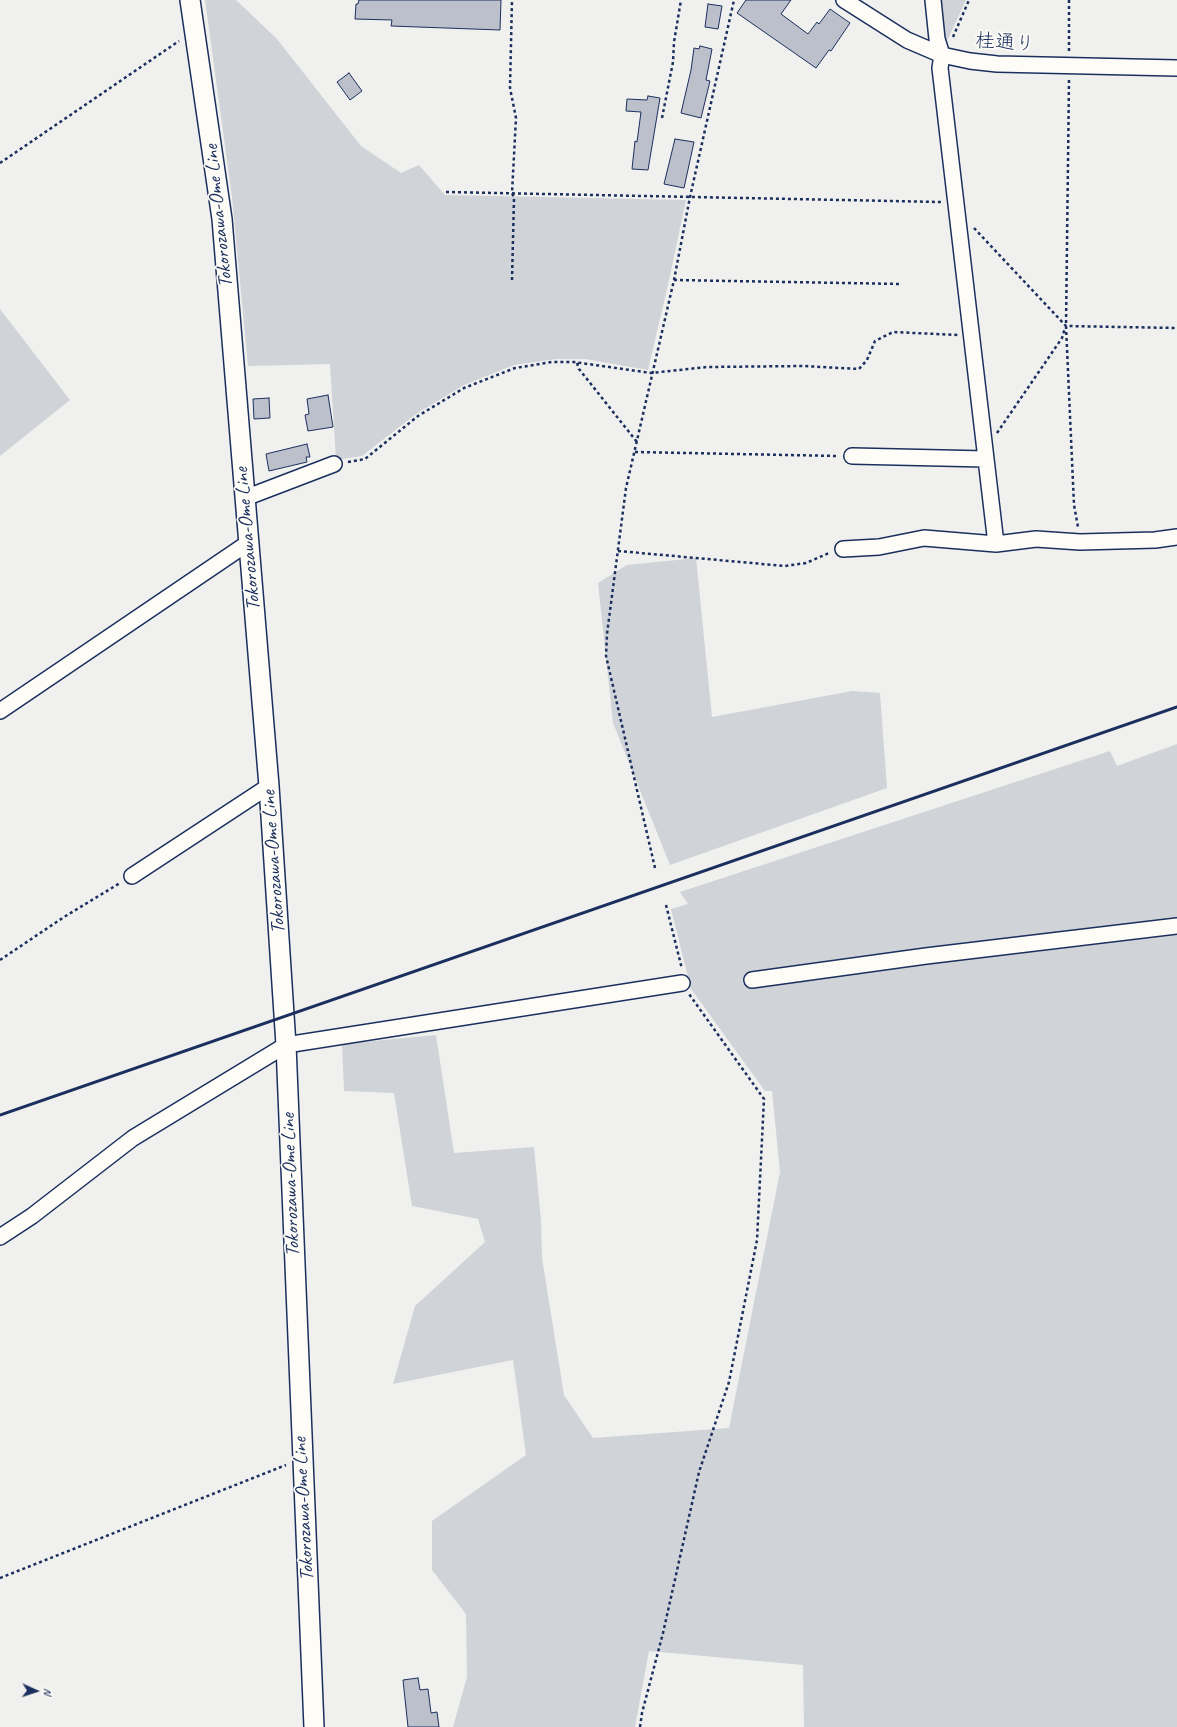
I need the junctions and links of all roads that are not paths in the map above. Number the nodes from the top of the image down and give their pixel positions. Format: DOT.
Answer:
graph roads {
  1 [pos="190,0"];
  2 [pos="844,0"];
  3 [pos="933,0"];
  4 [pos="942,55"];
  5 [pos="1177,68"];
  6 [pos="852,456"];
  7 [pos="986,459"];
  8 [pos="334,464"];
  9 [pos="245,498"];
  10 [pos="1177,537"];
  11 [pos="248,543"];
  12 [pos="996,544"];
  13 [pos="843,548"];
  14 [pos="0,711"];
  15 [pos="269,786"];
  16 [pos="132,876"];
  17 [pos="1177,926"];
  18 [pos="752,980"];
  19 [pos="682,983"];
  20 [pos="286,1045"];
  21 [pos="0,1237"];
  22 [pos="314,1727"];
  1 -- 9 [label="main road, Tokorozawa-Ome Line"];
  2 -- 4 [label="street, 桂通り"];
  3 -- 4 [label="street"];
  4 -- 5 [label="street, 桂通り"];
  4 -- 7 [label="street"];
  6 -- 7 [label="street"];
  7 -- 12 [label="street"];
  8 -- 9 [label="street"];
  9 -- 11 [label="main road, Tokorozawa-Ome Line"];
  10 -- 12 [label="street"];
  11 -- 14 [label="street"];
  11 -- 15 [label="main road, Tokorozawa-Ome Line"];
  12 -- 13 [label="street"];
  15 -- 16 [label="street"];
  15 -- 20 [label="main road, Tokorozawa-Ome Line"];
  17 -- 18 [label="street"];
  19 -- 20 [label="street"];
  20 -- 21 [label="street"];
  20 -- 22 [label="main road, Tokorozawa-Ome Line"];
}
